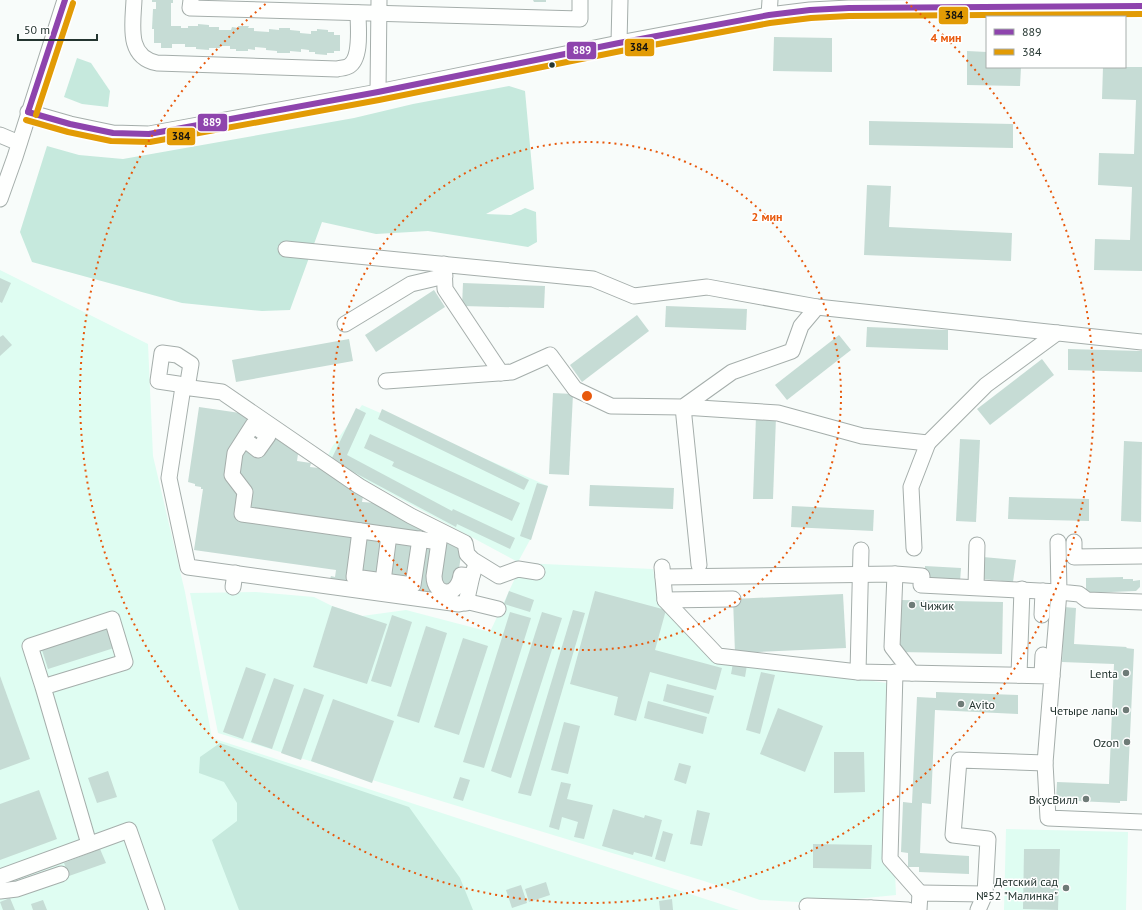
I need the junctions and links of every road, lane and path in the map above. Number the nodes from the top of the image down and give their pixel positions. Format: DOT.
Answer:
graph roads {
  1 [pos="65,0"];
  2 [pos="134,0"];
  3 [pos="190,0"];
  4 [pos="580,0"];
  5 [pos="620,0"];
  6 [pos="770,0"];
  7 [pos="1005,3"];
  8 [pos="849,4"];
  9 [pos="1142,6"];
  10 [pos="379,7"];
  11 [pos="358,13"];
  12 [pos="770,15"];
  13 [pos="619,42"];
  14 [pos="378,92"];
  15 [pos="28,112"];
  16 [pos="0,135"];
  17 [pos="19,143"];
  18 [pos="0,199"];
  19 [pos="286,249"];
  20 [pos="445,270"];
  21 [pos="817,308"];
  22 [pos="345,324"];
  23 [pos="1056,333"];
  24 [pos="1142,342"];
  25 [pos="501,373"];
  26 [pos="386,381"];
  27 [pos="683,407"];
  28 [pos="244,439"];
  29 [pos="928,443"];
  30 [pos="360,531"];
  31 [pos="389,535"];
  32 [pos="420,539"];
  33 [pos="1058,542"];
  34 [pos="1074,542"];
  35 [pos="977,545"];
  36 [pos="914,548"];
  37 [pos="861,550"];
  38 [pos="1142,556"];
  39 [pos="460,561"];
  40 [pos="699,565"];
  41 [pos="474,570"];
  42 [pos="537,572"];
  43 [pos="860,574"];
  44 [pos="895,574"];
  45 [pos="383,581"];
  46 [pos="976,587"];
  47 [pos="1032,590"];
  48 [pos="1059,592"];
  49 [pos="732,599"];
  50 [pos="665,600"];
  51 [pos="1142,602"];
  52 [pos="466,603"];
  53 [pos="498,609"];
  54 [pos="1042,615"];
  55 [pos="1028,622"];
  56 [pos="1043,655"];
  57 [pos="858,672"];
  58 [pos="895,672"];
  59 [pos="912,673"];
  60 [pos="1019,675"];
  61 [pos="1047,675"];
  62 [pos="43,687"];
  63 [pos="1045,763"];
  64 [pos="1142,822"];
  65 [pos="93,843"];
  66 [pos="60,874"];
  67 [pos="0,877"];
  68 [pos="0,890"];
  69 [pos="920,893"];
  70 [pos="985,894"];
  71 [pos="807,906"];
  72 [pos="871,909"];
  73 [pos="157,910"];
  74 [pos="908,910"];
  75 [pos="919,910"];
  76 [pos="978,910"];
  1 -- 15 [label="street"];
  2 -- 11 [label="street"];
  3 -- 11 [label="street"];
  4 -- 10 [label="street"];
  5 -- 13 [label="street"];
  6 -- 12 [label="street"];
  7 -- 8 [label="street"];
  7 -- 9 [label="street"];
  8 -- 12 [label="street"];
  10 -- 11 [label="street"];
  10 -- 14 [label="street"];
  12 -- 13 [label="street"];
  13 -- 14 [label="street"];
  14 -- 15 [label="street"];
  15 -- 17 [label="street"];
  16 -- 17 [label="street"];
  17 -- 18 [label="street"];
  19 -- 20 [label="street"];
  20 -- 21 [label="street"];
  20 -- 22 [label="street"];
  20 -- 25 [label="street"];
  21 -- 23 [label="street"];
  21 -- 27 [label="street"];
  23 -- 24 [label="street"];
  23 -- 29 [label="street"];
  25 -- 26 [label="street"];
  25 -- 27 [label="street"];
  27 -- 29 [label="street"];
  27 -- 40 [label="street"];
  28 -- 30 [label="street"];
  29 -- 36 [label="street"];
  30 -- 31 [label="street"];
  30 -- 45 [label="street"];
  31 -- 32 [label="street"];
  31 -- 45 [label="street"];
  32 -- 41 [label="street"];
  32 -- 45 [label="street"];
  33 -- 48 [label="street"];
  34 -- 38 [label="street"];
  35 -- 46 [label="street"];
  37 -- 43 [label="street"];
  39 -- 41 [label="street"];
  41 -- 42 [label="street"];
  41 -- 52 [label="street"];
  41 -- 52 [label="street"];
  43 -- 44 [label="street"];
  43 -- 50 [label="street"];
  43 -- 57 [label="street"];
  44 -- 46 [label="street"];
  44 -- 59 [label="street"];
  46 -- 47 [label="street"];
  47 -- 48 [label="street"];
  47 -- 54 [label="street"];
  47 -- 55 [label="street"];
  47 -- 60 [label="street"];
  48 -- 51 [label="street"];
  48 -- 61 [label="street"];
  49 -- 50 [label="street"];
  50 -- 57 [label="street"];
  52 -- 53 [label="street"];
  56 -- 61 [label="street"];
  57 -- 58 [label="street"];
  58 -- 59 [label="street"];
  58 -- 69 [label="street"];
  59 -- 60 [label="street"];
  60 -- 61 [label="street"];
  61 -- 63 [label="street"];
  62 -- 62 [label="street"];
  62 -- 65 [label="street"];
  63 -- 64 [label="street"];
  63 -- 70 [label="street"];
  65 -- 67 [label="street"];
  65 -- 73 [label="street"];
  66 -- 68 [label="street"];
  69 -- 70 [label="street"];
  69 -- 75 [label="street"];
  70 -- 76 [label="street"];
  71 -- 72 [label="street"];
  72 -- 74 [label="street"];
}
